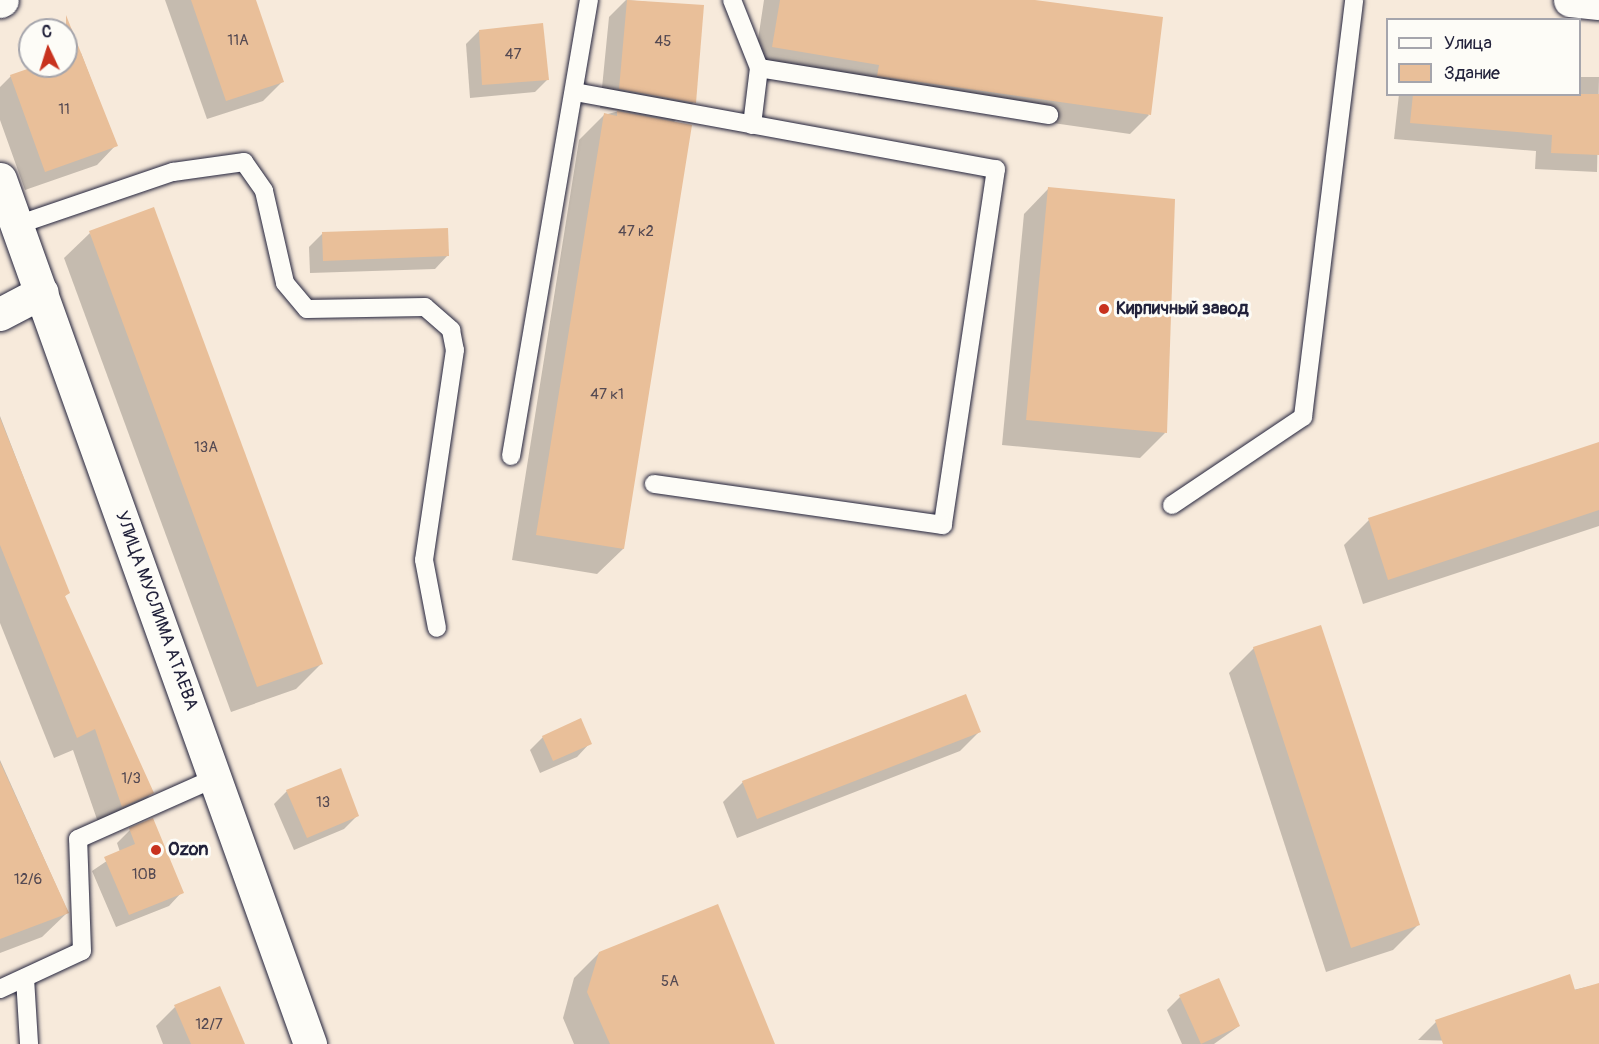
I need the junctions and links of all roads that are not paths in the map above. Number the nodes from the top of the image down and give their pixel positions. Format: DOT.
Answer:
graph roads {
  1 [pos="589,0"];
  2 [pos="732,0"];
  3 [pos="1354,0"];
  4 [pos="1570,0"];
  5 [pos="1599,3"];
  6 [pos="759,68"];
  7 [pos="575,92"];
  8 [pos="1049,115"];
  9 [pos="752,124"];
  10 [pos="0,179"];
  11 [pos="17,225"];
  12 [pos="42,292"];
  13 [pos="0,314"];
  14 [pos="511,456"];
  15 [pos="654,484"];
  16 [pos="1172,505"];
  17 [pos="437,628"];
  18 [pos="215,778"];
  19 [pos="25,978"];
  20 [pos="0,989"];
  21 [pos="29,1044"];
  22 [pos="310,1044"];
  1 -- 7 [label="lane"];
  2 -- 6 [label="lane"];
  3 -- 16 [label="lane"];
  4 -- 5 [label="street"];
  6 -- 8 [label="lane"];
  6 -- 9 [label="lane"];
  7 -- 9 [label="lane"];
  7 -- 14 [label="lane"];
  9 -- 15 [label="lane"];
  10 -- 11 [label="street, УЛИЦА МУСЛИМА АТАЕВА"];
  11 -- 12 [label="street, УЛИЦА МУСЛИМА АТАЕВА"];
  11 -- 17 [label="lane"];
  12 -- 13 [label="street"];
  12 -- 18 [label="street, УЛИЦА МУСЛИМА АТАЕВА"];
  18 -- 19 [label="lane"];
  18 -- 22 [label="street, УЛИЦА МУСЛИМА АТАЕВА"];
  19 -- 20 [label="lane"];
  19 -- 21 [label="lane"];
}
